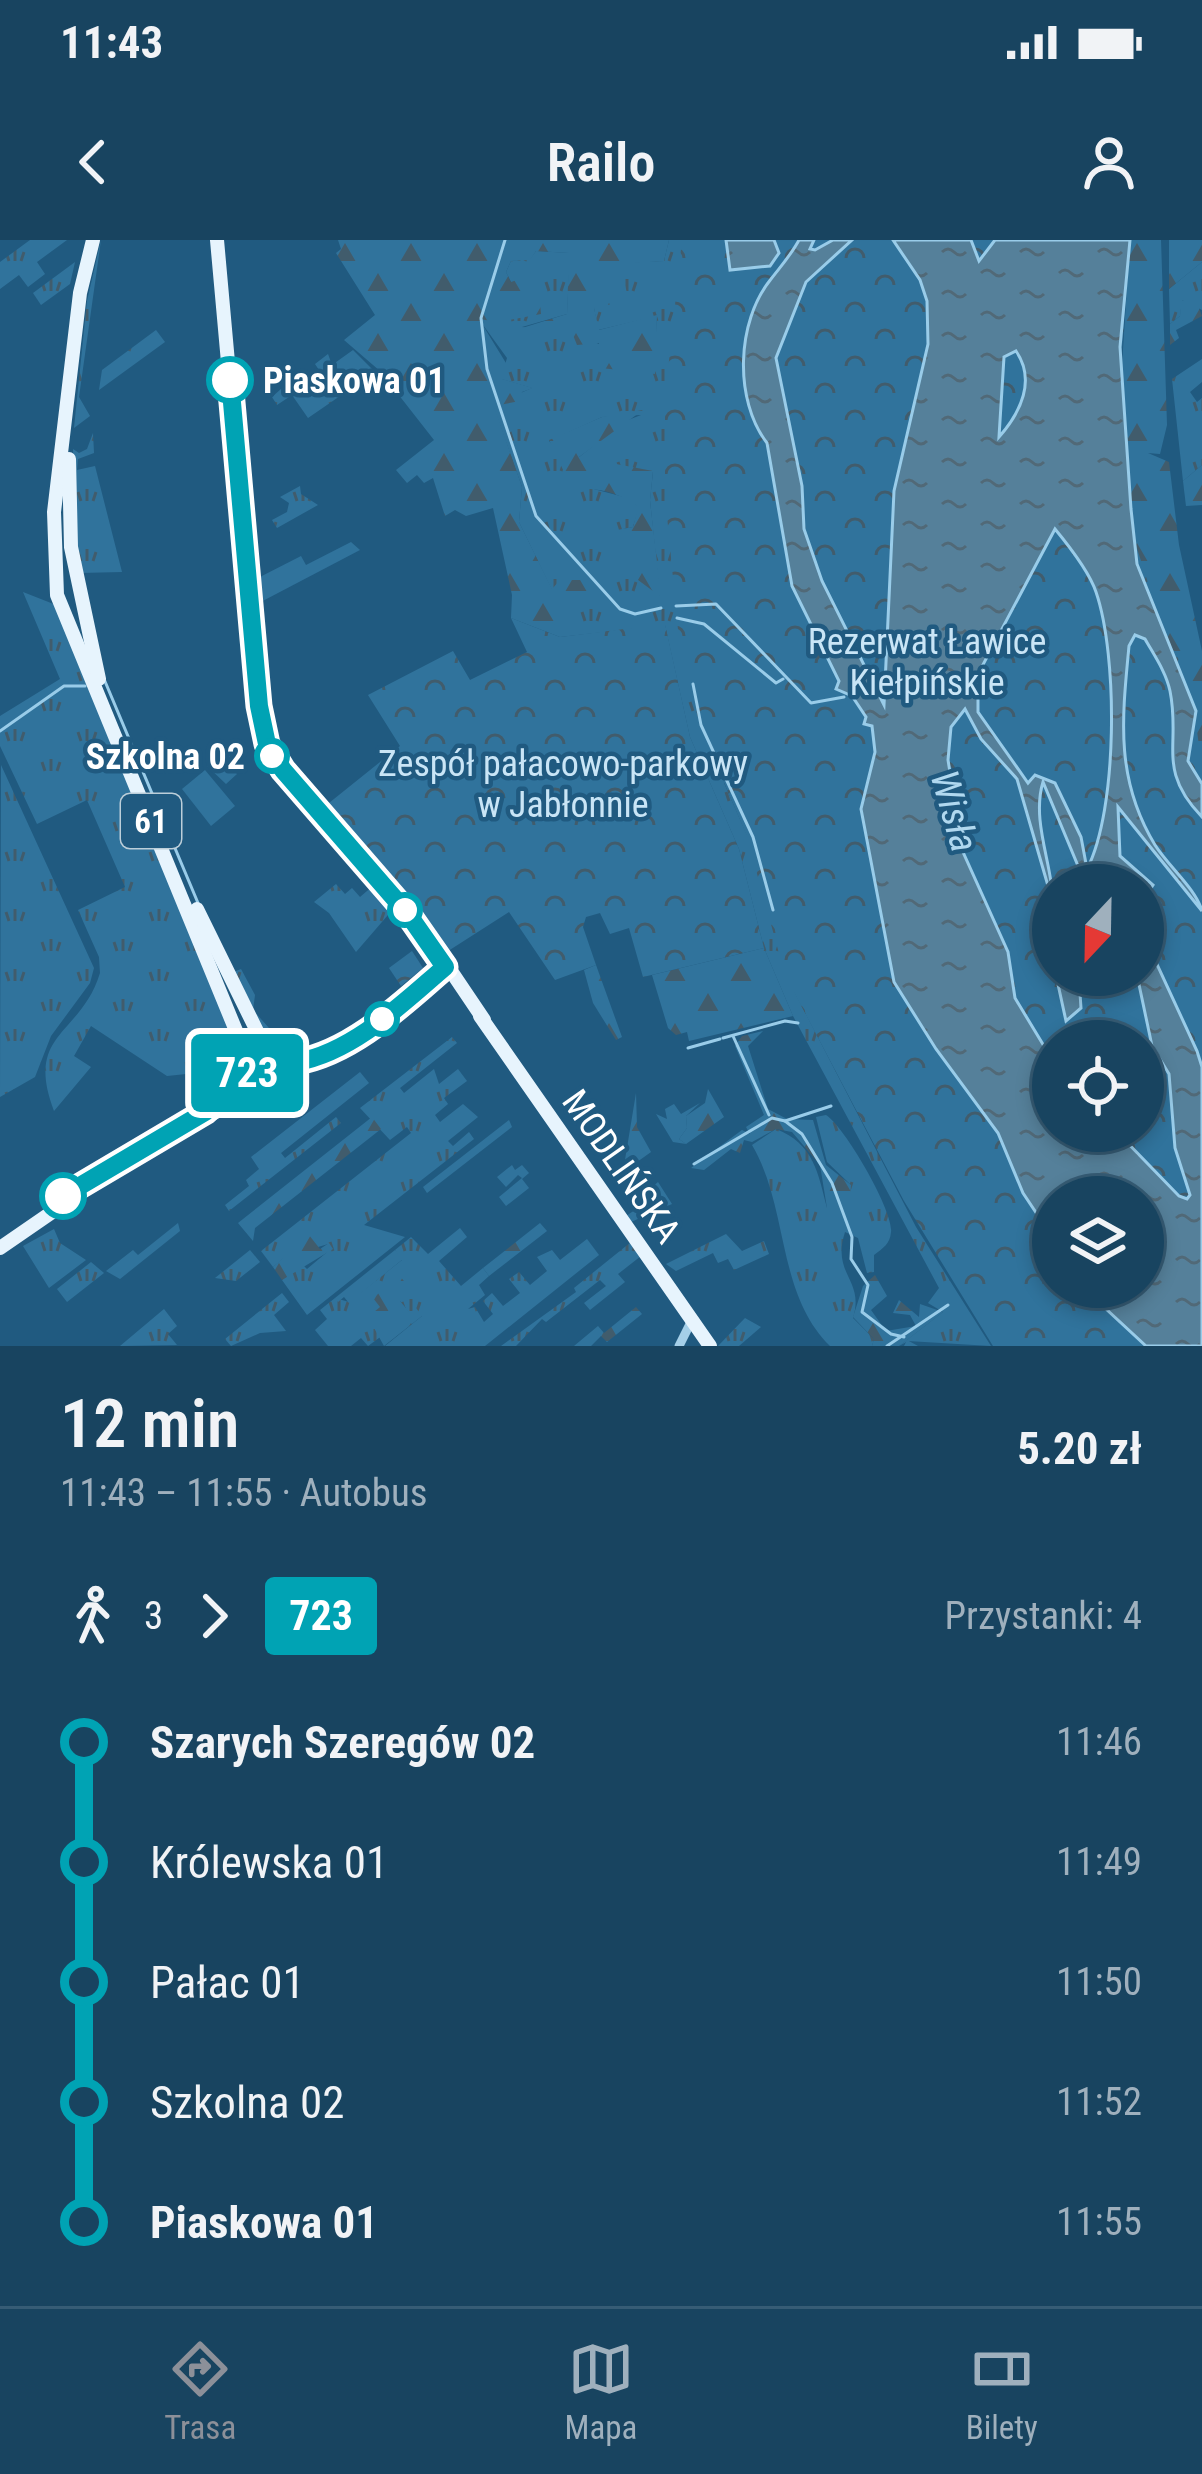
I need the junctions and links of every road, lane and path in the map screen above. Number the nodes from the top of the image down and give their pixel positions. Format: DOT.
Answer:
graph roads {
  1 [pos="96,240"];
  2 [pos="217,240"];
  3 [pos="448,969"];
  4 [pos="251,1067"];
  5 [pos="272,1071"];
  6 [pos="0,1245"];
  7 [pos="692,1320"];
  8 [pos="679,1346"];
  9 [pos="710,1346"];
  1 -- 4 [label="main road, 61"];
  1 -- 5 [label="main road, 61"];
  2 -- 3 [label="main road, MODLIŃSKA"];
  3 -- 5 [label="main road"];
  3 -- 7 [label="main road, MODLIŃSKA"];
  4 -- 5 [label="main road"];
  4 -- 5 [label="main road"];
  4 -- 6 [label="main road"];
  5 -- 6 [label="main road"];
  7 -- 8 [label="street"];
  7 -- 9 [label="main road, MODLIŃSKA"];
}
